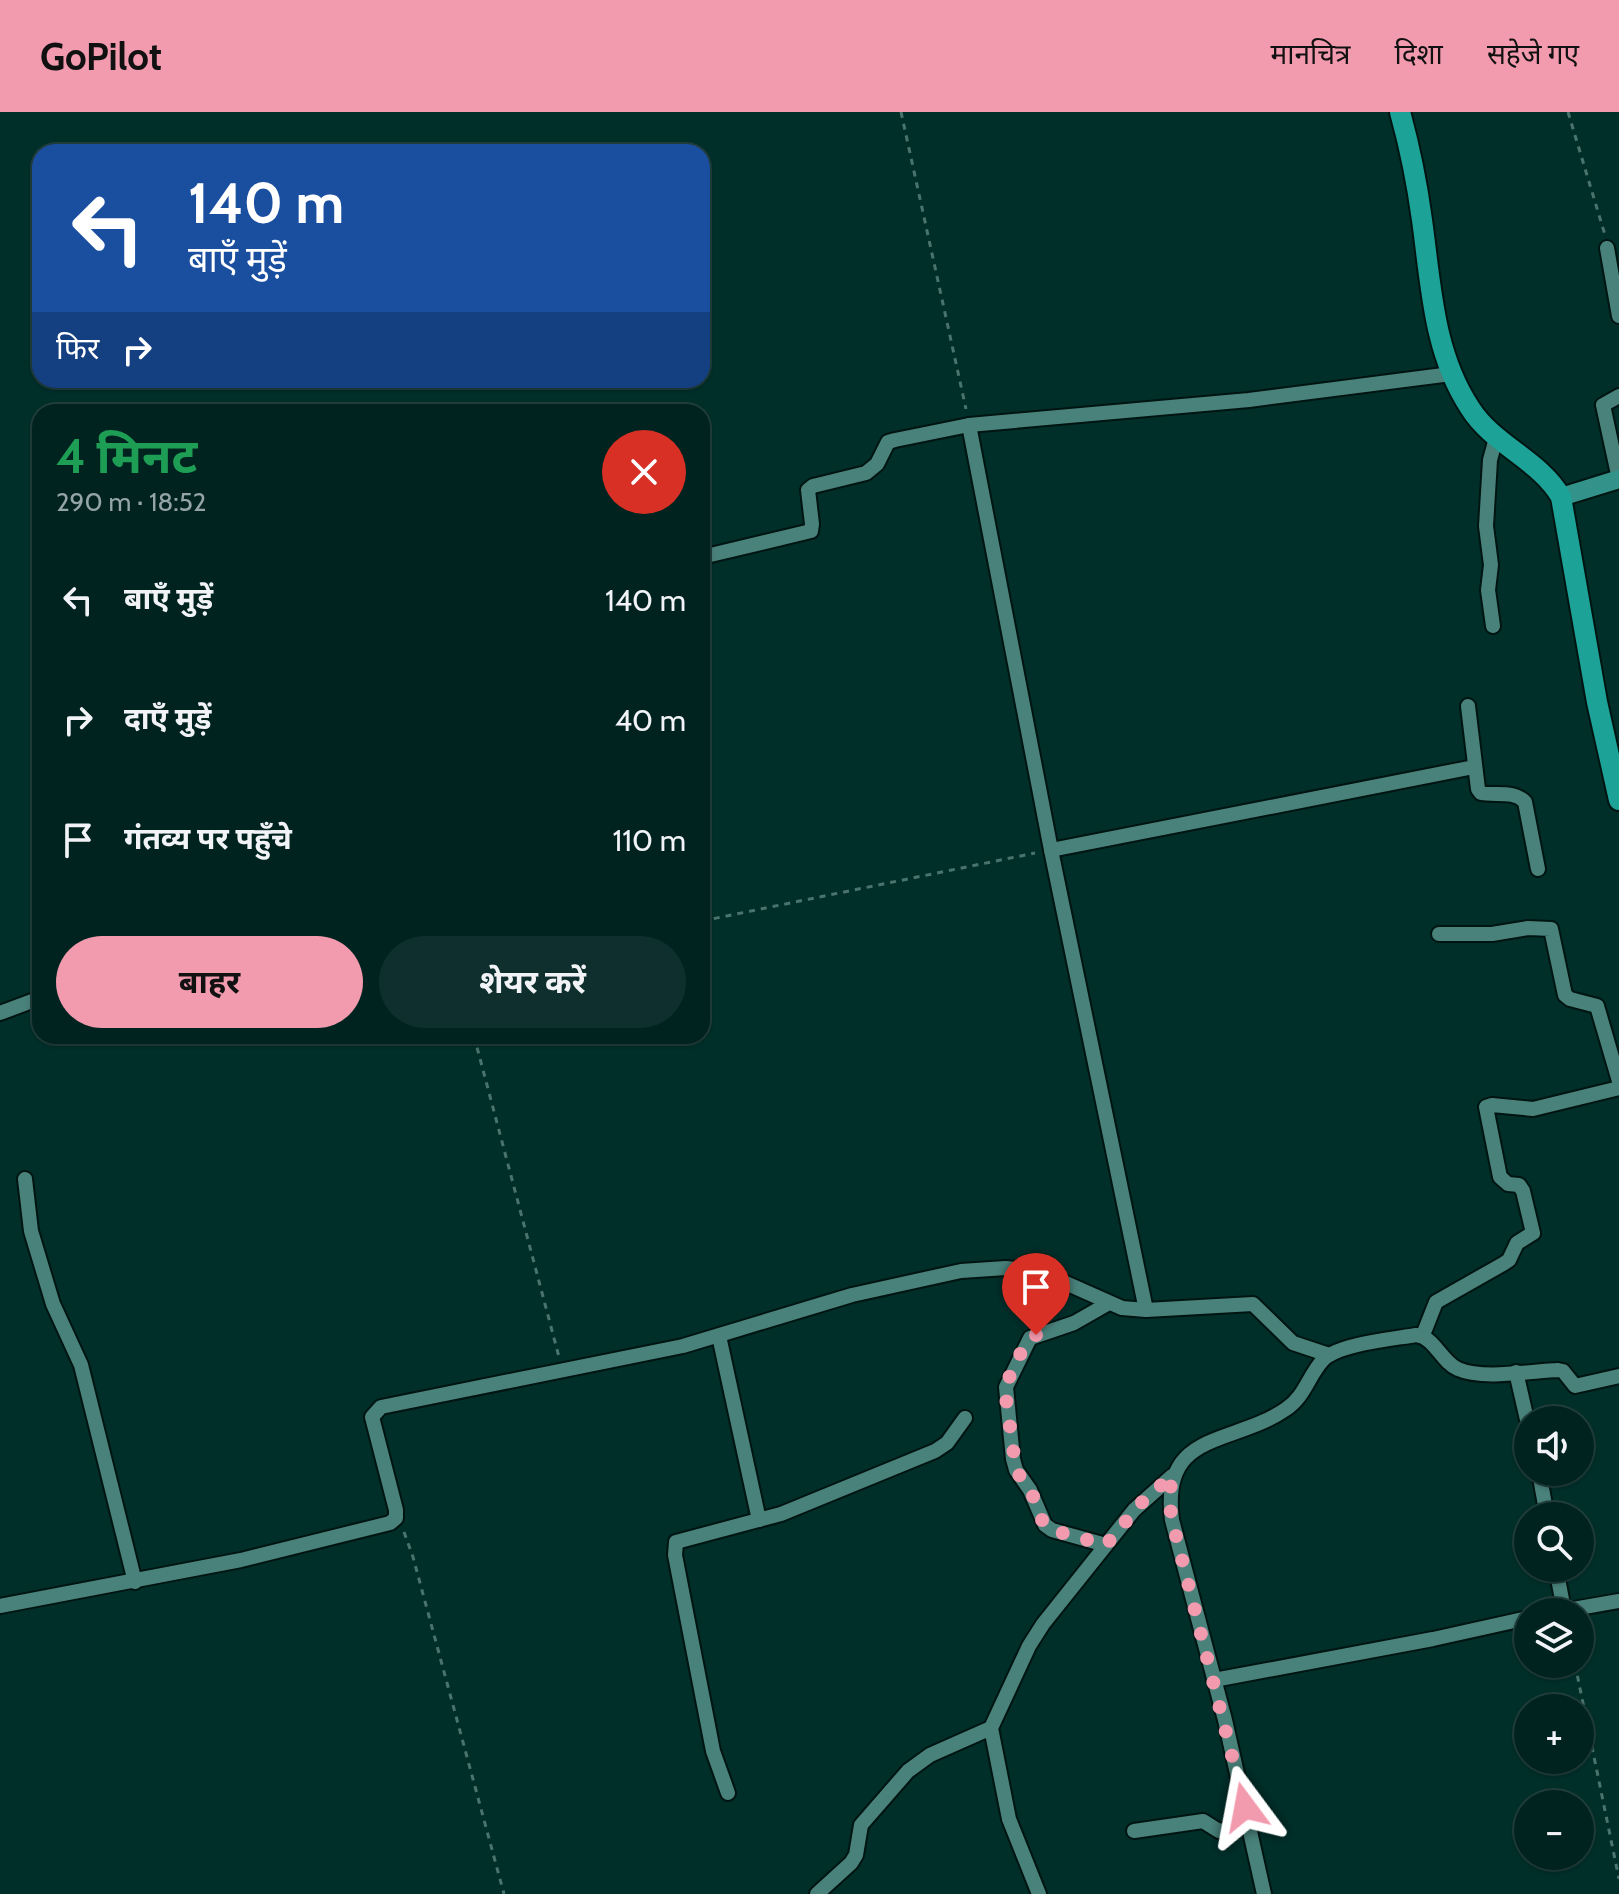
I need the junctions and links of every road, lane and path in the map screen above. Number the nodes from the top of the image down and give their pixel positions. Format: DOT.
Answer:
graph roads {
  1 [pos="901,112"];
  2 [pos="1400,112"];
  3 [pos="1568,112"];
  4 [pos="1607,248"];
  5 [pos="1619,316"];
  6 [pos="1451,374"];
  7 [pos="1619,396"];
  8 [pos="969,425"];
  9 [pos="1496,438"];
  10 [pos="1619,479"];
  11 [pos="1561,497"];
  12 [pos="710,555"];
  13 [pos="1493,626"];
  14 [pos="1468,706"];
  15 [pos="1474,767"];
  16 [pos="1619,800"];
  17 [pos="1051,850"];
  18 [pos="1538,869"];
  19 [pos="710,919"];
  20 [pos="1439,934"];
  21 [pos="32,1001"];
  22 [pos="0,1013"];
  23 [pos="476,1044"];
  24 [pos="1619,1081"];
  25 [pos="1619,1088"];
  26 [pos="25,1179"];
  27 [pos="1109,1303"];
  28 [pos="1146,1310"];
  29 [pos="1423,1335"];
  30 [pos="719,1336"];
  31 [pos="1329,1355"];
  32 [pos="562,1369"];
  33 [pos="1516,1372"];
  34 [pos="1619,1376"];
  35 [pos="1524,1406"];
  36 [pos="965,1418"];
  37 [pos="1172,1476"];
  38 [pos="396,1518"];
  39 [pos="759,1520"];
  40 [pos="1106,1545"];
  41 [pos="135,1582"];
  42 [pos="1619,1601"];
  43 [pos="1594,1605"];
  44 [pos="0,1606"];
  45 [pos="1514,1621"];
  46 [pos="1578,1678"];
  47 [pos="1214,1680"];
  48 [pos="991,1728"];
  49 [pos="728,1793"];
  50 [pos="1249,1826"];
  51 [pos="1134,1831"];
  52 [pos="1619,1879"];
  53 [pos="504,1894"];
  54 [pos="817,1894"];
  55 [pos="1039,1894"];
  56 [pos="1264,1894"];
  1 -- 8 [label="path"];
  2 -- 6 [label="main road"];
  3 -- 4 [label="path"];
  4 -- 5 [label="street"];
  6 -- 8 [label="street"];
  6 -- 9 [label="main road"];
  7 -- 10 [label="street"];
  8 -- 12 [label="street"];
  8 -- 17 [label="street"];
  9 -- 11 [label="main road"];
  9 -- 13 [label="street"];
  10 -- 11 [label="street"];
  11 -- 16 [label="main road"];
  14 -- 15 [label="street"];
  15 -- 17 [label="street"];
  15 -- 18 [label="street"];
  17 -- 19 [label="path"];
  17 -- 28 [label="street"];
  20 -- 24 [label="street"];
  21 -- 22 [label="street"];
  23 -- 32 [label="path"];
  25 -- 29 [label="street"];
  26 -- 41 [label="street"];
  27 -- 28 [label="street"];
  27 -- 30 [label="street"];
  27 -- 40 [label="street"];
  28 -- 31 [label="street"];
  29 -- 31 [label="street"];
  29 -- 33 [label="street"];
  30 -- 32 [label="street"];
  30 -- 39 [label="street"];
  31 -- 37 [label="street"];
  32 -- 38 [label="street"];
  33 -- 34 [label="street"];
  33 -- 35 [label="street"];
  36 -- 39 [label="street"];
  37 -- 40 [label="street"];
  37 -- 47 [label="street"];
  38 -- 41 [label="street"];
  38 -- 53 [label="path"];
  39 -- 49 [label="street"];
  40 -- 48 [label="street"];
  41 -- 44 [label="street"];
  42 -- 43 [label="street"];
  45 -- 47 [label="street"];
  46 -- 52 [label="path"];
  47 -- 50 [label="street"];
  48 -- 54 [label="street"];
  48 -- 55 [label="street"];
  50 -- 51 [label="street"];
  50 -- 56 [label="street"];
}
